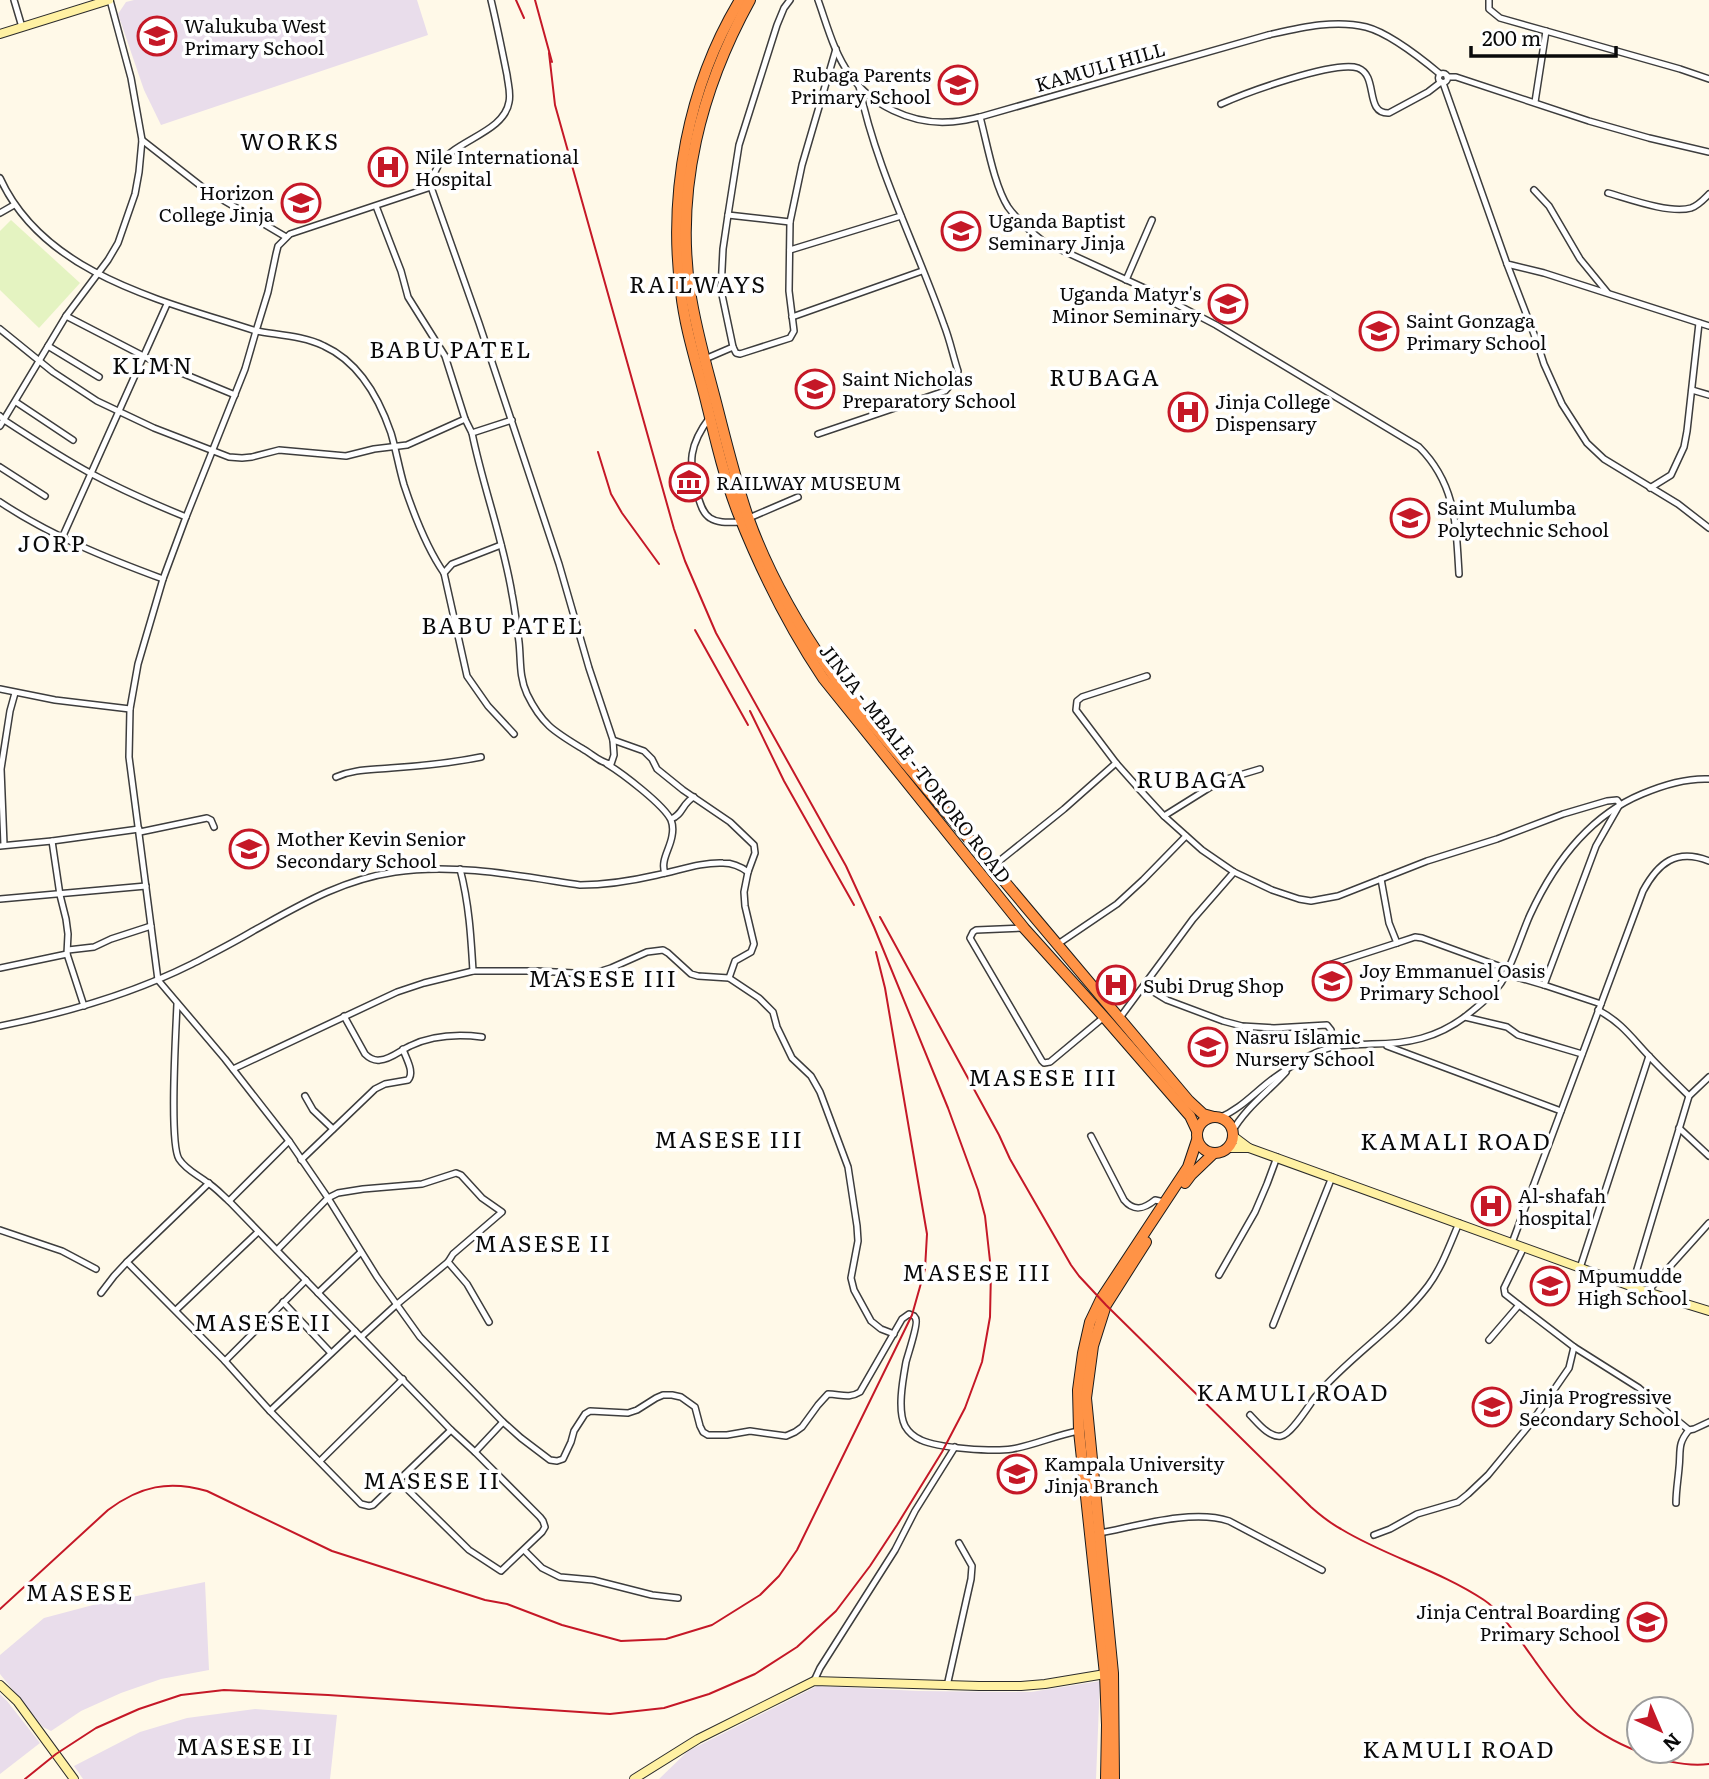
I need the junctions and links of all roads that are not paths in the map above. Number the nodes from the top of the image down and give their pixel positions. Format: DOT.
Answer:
graph roads {
  1 [pos="14,0"];
  2 [pos="109,0"];
  3 [pos="491,0"];
  4 [pos="740,0"];
  5 [pos="750,0"];
  6 [pos="790,0"];
  7 [pos="818,0"];
  8 [pos="1489,0"];
  9 [pos="22,27"];
  10 [pos="1546,31"];
  11 [pos="0,34"];
  12 [pos="836,49"];
  13 [pos="1440,75"];
  14 [pos="1447,77"];
  15 [pos="1709,79"];
  16 [pos="1442,83"];
  17 [pos="859,86"];
  18 [pos="1535,102"];
  19 [pos="1221,104"];
  20 [pos="980,117"];
  21 [pos="142,140"];
  22 [pos="1709,152"];
  23 [pos="0,178"];
  24 [pos="430,187"];
  25 [pos="1534,190"];
  26 [pos="1608,193"];
  27 [pos="1709,194"];
  28 [pos="14,205"];
  29 [pos="376,206"];
  30 [pos="0,213"];
  31 [pos="728,215"];
  32 [pos="901,215"];
  33 [pos="1152,220"];
  34 [pos="790,222"];
  35 [pos="286,237"];
  36 [pos="790,250"];
  37 [pos="1507,264"];
  38 [pos="922,271"];
  39 [pos="97,274"];
  40 [pos="1126,280"];
  41 [pos="1607,293"];
  42 [pos="167,304"];
  43 [pos="66,316"];
  44 [pos="792,317"];
  45 [pos="1699,323"];
  46 [pos="1709,326"];
  47 [pos="0,329"];
  48 [pos="256,331"];
  49 [pos="6,335"];
  50 [pos="0,342"];
  51 [pos="48,346"];
  52 [pos="733,347"];
  53 [pos="144,357"];
  54 [pos="705,359"];
  55 [pos="40,361"];
  56 [pos="99,377"];
  57 [pos="1692,390"];
  58 [pos="235,395"];
  59 [pos="1709,395"];
  60 [pos="16,402"];
  61 [pos="119,412"];
  62 [pos="2,418"];
  63 [pos="710,418"];
  64 [pos="465,419"];
  65 [pos="512,420"];
  66 [pos="0,426"];
  67 [pos="471,433"];
  68 [pos="818,434"];
  69 [pos="73,440"];
  70 [pos="395,446"];
  71 [pos="212,449"];
  72 [pos="0,467"];
  73 [pos="92,474"];
  74 [pos="1650,488"];
  75 [pos="45,496"];
  76 [pos="798,497"];
  77 [pos="0,502"];
  78 [pos="186,517"];
  79 [pos="745,520"];
  80 [pos="1709,528"];
  81 [pos="62,538"];
  82 [pos="501,545"];
  83 [pos="444,573"];
  84 [pos="1459,574"];
  85 [pos="163,579"];
  86 [pos="1147,676"];
  87 [pos="0,689"];
  88 [pos="15,693"];
  89 [pos="130,709"];
  90 [pos="514,734"];
  91 [pos="613,740"];
  92 [pos="614,755"];
  93 [pos="481,757"];
  94 [pos="1116,763"];
  95 [pos="607,764"];
  96 [pos="1,769"];
  97 [pos="1260,769"];
  98 [pos="618,770"];
  99 [pos="336,777"];
  100 [pos="1709,779"];
  101 [pos="694,797"];
  102 [pos="1,801"];
  103 [pos="1620,804"];
  104 [pos="1164,816"];
  105 [pos="671,819"];
  106 [pos="214,827"];
  107 [pos="139,831"];
  108 [pos="1186,836"];
  109 [pos="52,841"];
  110 [pos="2,845"];
  111 [pos="1709,861"];
  112 [pos="992,867"];
  113 [pos="460,869"];
  114 [pos="748,872"];
  115 [pos="1234,872"];
  116 [pos="665,873"];
  117 [pos="1381,879"];
  118 [pos="146,886"];
  119 [pos="60,895"];
  120 [pos="0,899"];
  121 [pos="151,926"];
  122 [pos="1024,928"];
  123 [pos="1397,943"];
  124 [pos="1057,945"];
  125 [pos="68,952"];
  126 [pos="1329,965"];
  127 [pos="0,968"];
  128 [pos="473,971"];
  129 [pos="1507,972"];
  130 [pos="729,978"];
  131 [pos="158,980"];
  132 [pos="1544,985"];
  133 [pos="1144,986"];
  134 [pos="177,1003"];
  135 [pos="84,1006"];
  136 [pos="1600,1007"];
  137 [pos="344,1016"];
  138 [pos="1104,1017"];
  139 [pos="1465,1017"];
  140 [pos="1119,1018"];
  141 [pos="0,1026"];
  142 [pos="482,1037"];
  143 [pos="1381,1044"];
  144 [pos="1333,1047"];
  145 [pos="403,1049"];
  146 [pos="1582,1054"];
  147 [pos="1649,1056"];
  148 [pos="1291,1068"];
  149 [pos="233,1069"];
  150 [pos="1708,1079"];
  151 [pos="305,1096"];
  152 [pos="1689,1096"];
  153 [pos="1561,1111"];
  154 [pos="1216,1117"];
  155 [pos="1679,1128"];
  156 [pos="332,1129"];
  157 [pos="1233,1134"];
  158 [pos="1197,1135"];
  159 [pos="1091,1136"];
  160 [pos="289,1141"];
  161 [pos="1227,1148"];
  162 [pos="1249,1148"];
  163 [pos="1214,1153"];
  164 [pos="1709,1156"];
  165 [pos="1277,1157"];
  166 [pos="302,1160"];
  167 [pos="1332,1177"];
  168 [pos="209,1183"];
  169 [pos="328,1198"];
  170 [pos="229,1201"];
  171 [pos="1164,1202"];
  172 [pos="1459,1223"];
  173 [pos="1709,1223"];
  174 [pos="0,1230"];
  175 [pos="258,1232"];
  176 [pos="1512,1243"];
  177 [pos="1524,1247"];
  178 [pos="277,1250"];
  179 [pos="361,1252"];
  180 [pos="127,1262"];
  181 [pos="448,1262"];
  182 [pos="1580,1268"];
  183 [pos="96,1269"];
  184 [pos="1219,1275"];
  185 [pos="306,1280"];
  186 [pos="1632,1286"];
  187 [pos="1647,1292"];
  188 [pos="101,1293"];
  189 [pos="318,1293"];
  190 [pos="284,1302"];
  191 [pos="396,1305"];
  192 [pos="1519,1305"];
  193 [pos="176,1310"];
  194 [pos="1709,1311"];
  195 [pos="489,1322"];
  196 [pos="1273,1325"];
  197 [pos="355,1331"];
  198 [pos="894,1334"];
  199 [pos="361,1337"];
  200 [pos="1489,1340"];
  201 [pos="1574,1347"];
  202 [pos="331,1353"];
  203 [pos="225,1361"];
  204 [pos="403,1379"];
  205 [pos="270,1411"];
  206 [pos="1250,1415"];
  207 [pos="503,1422"];
  208 [pos="1709,1422"];
  209 [pos="451,1430"];
  210 [pos="1689,1430"];
  211 [pos="1079,1431"];
  212 [pos="955,1447"];
  213 [pos="475,1452"];
  214 [pos="320,1461"];
  215 [pos="399,1481"];
  216 [pos="1676,1503"];
  217 [pos="1100,1533"];
  218 [pos="1374,1535"];
  219 [pos="959,1542"];
  220 [pos="524,1550"];
  221 [pos="1322,1570"];
  222 [pos="678,1598"];
  223 [pos="1105,1674"];
  224 [pos="814,1681"];
  225 [pos="0,1685"];
  226 [pos="947,1686"];
  227 [pos="74,1779"];
  228 [pos="634,1779"];
  229 [pos="1106,1779"];
  230 [pos="1114,1779"];
  1 -- 9 [label="street"];
  2 -- 9 [label="street"];
  2 -- 21 [label="street"];
  3 -- 24 [label="street"];
  4 -- 63 [label="highway, JINJA - MBALE - TORORO ROAD"];
  5 -- 54 [label="highway, JINJA - MBALE - TORORO ROAD"];
  6 -- 31 [label="street"];
  7 -- 12 [label="street, KAMULI HILL"];
  8 -- 10 [label="street"];
  9 -- 11 [label="street"];
  10 -- 15 [label="street"];
  10 -- 18 [label="street"];
  12 -- 17 [label="street, KAMULI HILL"];
  12 -- 34 [label="street"];
  13 -- 14 [label="street"];
  13 -- 16 [label="street"];
  13 -- 20 [label="street, KAMULI HILL"];
  14 -- 16 [label="street"];
  14 -- 18 [label="street"];
  16 -- 19 [label="street"];
  16 -- 37 [label="street"];
  17 -- 20 [label="street, KAMULI HILL"];
  17 -- 32 [label="street"];
  18 -- 22 [label="street"];
  20 -- 40 [label="street"];
  21 -- 35 [label="street"];
  21 -- 39 [label="street"];
  23 -- 28 [label="street"];
  24 -- 29 [label="street"];
  24 -- 65 [label="street"];
  25 -- 41 [label="street"];
  26 -- 27 [label="street"];
  28 -- 30 [label="street"];
  28 -- 39 [label="street"];
  29 -- 35 [label="street"];
  29 -- 64 [label="street"];
  31 -- 34 [label="street"];
  31 -- 52 [label="street"];
  32 -- 36 [label="street"];
  32 -- 38 [label="street"];
  33 -- 40 [label="street"];
  34 -- 36 [label="street"];
  35 -- 48 [label="street"];
  36 -- 44 [label="street"];
  37 -- 41 [label="street"];
  37 -- 74 [label="street"];
  38 -- 44 [label="street"];
  38 -- 68 [label="street"];
  39 -- 42 [label="street"];
  39 -- 43 [label="street"];
  40 -- 84 [label="street"];
  41 -- 45 [label="street"];
  42 -- 48 [label="street"];
  42 -- 53 [label="street"];
  43 -- 51 [label="street"];
  43 -- 53 [label="street"];
  44 -- 52 [label="street"];
  45 -- 46 [label="street"];
  45 -- 57 [label="street"];
  47 -- 49 [label="street"];
  48 -- 58 [label="street"];
  48 -- 70 [label="street"];
  49 -- 50 [label="street"];
  49 -- 55 [label="street"];
  51 -- 55 [label="street"];
  51 -- 56 [label="street"];
  52 -- 54 [label="street"];
  53 -- 58 [label="street"];
  53 -- 61 [label="street"];
  54 -- 79 [label="highway, JINJA - MBALE - TORORO ROAD"];
  55 -- 60 [label="street"];
  55 -- 61 [label="street"];
  57 -- 59 [label="street"];
  57 -- 74 [label="street"];
  58 -- 71 [label="street"];
  60 -- 62 [label="street"];
  60 -- 69 [label="street"];
  61 -- 71 [label="street"];
  61 -- 73 [label="street"];
  62 -- 66 [label="street"];
  62 -- 73 [label="street"];
  63 -- 79 [label="highway, JINJA - MBALE - TORORO ROAD"];
  63 -- 79 [label="street"];
  64 -- 67 [label="street"];
  64 -- 70 [label="street"];
  65 -- 67 [label="street"];
  65 -- 91 [label="street"];
  67 -- 82 [label="street"];
  70 -- 71 [label="street"];
  70 -- 83 [label="street"];
  71 -- 78 [label="street"];
  72 -- 75 [label="street"];
  73 -- 78 [label="street"];
  73 -- 81 [label="street"];
  74 -- 80 [label="street"];
  76 -- 79 [label="street"];
  77 -- 81 [label="street"];
  78 -- 85 [label="street"];
  79 -- 112 [label="highway, JINJA - MBALE - TORORO ROAD"];
  79 -- 122 [label="highway, JINJA - MBALE - TORORO ROAD"];
  81 -- 85 [label="street"];
  82 -- 83 [label="street"];
  82 -- 95 [label="street"];
  83 -- 90 [label="street"];
  85 -- 89 [label="street"];
  86 -- 94 [label="street"];
  87 -- 88 [label="street"];
  88 -- 89 [label="street"];
  88 -- 96 [label="street"];
  89 -- 107 [label="street"];
  91 -- 92 [label="street"];
  91 -- 101 [label="street"];
  92 -- 95 [label="street"];
  92 -- 98 [label="street"];
  93 -- 99 [label="street"];
  94 -- 104 [label="street"];
  94 -- 112 [label="street"];
  95 -- 98 [label="street"];
  96 -- 102 [label="street"];
  97 -- 104 [label="street"];
  98 -- 105 [label="street"];
  100 -- 103 [label="street"];
  101 -- 105 [label="street"];
  101 -- 114 [label="street"];
  102 -- 110 [label="street"];
  103 -- 117 [label="street"];
  103 -- 129 [label="street"];
  103 -- 132 [label="street"];
  104 -- 108 [label="street"];
  105 -- 116 [label="street"];
  106 -- 107 [label="street"];
  107 -- 109 [label="street"];
  107 -- 118 [label="street"];
  108 -- 115 [label="street"];
  108 -- 124 [label="street"];
  109 -- 110 [label="street"];
  109 -- 119 [label="street"];
  111 -- 136 [label="street"];
  112 -- 124 [label="highway, JINJA - MBALE - TORORO ROAD"];
  113 -- 116 [label="street"];
  113 -- 128 [label="street"];
  113 -- 131 [label="street"];
  114 -- 116 [label="street"];
  114 -- 130 [label="street"];
  115 -- 117 [label="street"];
  115 -- 133 [label="street"];
  117 -- 123 [label="street"];
  118 -- 119 [label="street"];
  118 -- 121 [label="street"];
  119 -- 120 [label="street"];
  119 -- 125 [label="street"];
  121 -- 125 [label="street"];
  121 -- 131 [label="street"];
  122 -- 138 [label="highway, JINJA - MBALE - TORORO ROAD"];
  122 -- 138 [label="street"];
  123 -- 126 [label="street"];
  123 -- 129 [label="street"];
  124 -- 140 [label="highway, JINJA - MBALE - TORORO ROAD"];
  125 -- 127 [label="street"];
  125 -- 135 [label="street"];
  128 -- 130 [label="street"];
  128 -- 137 [label="street"];
  129 -- 132 [label="street"];
  129 -- 139 [label="street"];
  130 -- 198 [label="street"];
  131 -- 134 [label="street"];
  131 -- 135 [label="street"];
  132 -- 136 [label="street"];
  133 -- 140 [label="street"];
  133 -- 144 [label="street"];
  134 -- 149 [label="street"];
  134 -- 168 [label="street"];
  135 -- 141 [label="street"];
  136 -- 146 [label="street"];
  136 -- 147 [label="street"];
  137 -- 145 [label="street"];
  137 -- 149 [label="street"];
  138 -- 158 [label="highway, JINJA - MBALE - TORORO ROAD"];
  139 -- 143 [label="street"];
  139 -- 146 [label="street"];
  140 -- 154 [label="highway, JINJA - MBALE - TORORO ROAD"];
  142 -- 145 [label="street"];
  143 -- 144 [label="street"];
  143 -- 153 [label="street"];
  144 -- 148 [label="street"];
  145 -- 156 [label="street"];
  146 -- 153 [label="street"];
  147 -- 152 [label="street"];
  147 -- 182 [label="street"];
  148 -- 154 [label="street"];
  148 -- 157 [label="street"];
  149 -- 160 [label="street"];
  150 -- 152 [label="street"];
  151 -- 156 [label="street"];
  152 -- 155 [label="street"];
  153 -- 176 [label="street"];
  154 -- 157 [label="highway"];
  154 -- 158 [label="highway"];
  155 -- 164 [label="street"];
  155 -- 186 [label="street"];
  156 -- 166 [label="street"];
  157 -- 161 [label="highway"];
  157 -- 162 [label="street"];
  158 -- 163 [label="highway"];
  158 -- 171 [label="highway"];
  159 -- 171 [label="street"];
  160 -- 166 [label="street"];
  160 -- 170 [label="street"];
  161 -- 162 [label="street"];
  161 -- 163 [label="highway"];
  162 -- 165 [label="street"];
  163 -- 217 [label="highway"];
  165 -- 167 [label="street"];
  165 -- 184 [label="street"];
  166 -- 169 [label="street"];
  167 -- 172 [label="street"];
  167 -- 196 [label="street"];
  168 -- 170 [label="street"];
  168 -- 180 [label="street"];
  169 -- 178 [label="street"];
  169 -- 179 [label="street"];
  169 -- 181 [label="street"];
  170 -- 175 [label="street"];
  171 -- 211 [label="highway"];
  172 -- 176 [label="street"];
  172 -- 206 [label="street"];
  173 -- 187 [label="street"];
  174 -- 183 [label="street"];
  175 -- 178 [label="street"];
  175 -- 193 [label="street"];
  176 -- 177 [label="street"];
  177 -- 182 [label="street"];
  177 -- 192 [label="street"];
  178 -- 185 [label="street"];
  179 -- 189 [label="street"];
  179 -- 191 [label="street"];
  180 -- 188 [label="street"];
  180 -- 193 [label="street"];
  181 -- 191 [label="street"];
  181 -- 195 [label="street"];
  182 -- 186 [label="street"];
  185 -- 189 [label="street"];
  185 -- 190 [label="street"];
  186 -- 187 [label="street"];
  187 -- 194 [label="street"];
  189 -- 197 [label="street"];
  190 -- 202 [label="street"];
  190 -- 203 [label="street"];
  191 -- 199 [label="street"];
  191 -- 207 [label="street"];
  192 -- 200 [label="street"];
  192 -- 201 [label="street"];
  193 -- 203 [label="street"];
  197 -- 199 [label="street"];
  197 -- 202 [label="street"];
  198 -- 207 [label="street"];
  198 -- 212 [label="street"];
  199 -- 204 [label="street"];
  201 -- 210 [label="street"];
  201 -- 218 [label="street"];
  202 -- 205 [label="street"];
  203 -- 205 [label="street"];
  204 -- 209 [label="street"];
  204 -- 214 [label="street"];
  205 -- 214 [label="street"];
  207 -- 213 [label="street"];
  208 -- 210 [label="street"];
  209 -- 213 [label="street"];
  209 -- 215 [label="street"];
  210 -- 216 [label="street"];
  211 -- 212 [label="street"];
  211 -- 223 [label="highway"];
  212 -- 224 [label="street"];
  213 -- 220 [label="street"];
  214 -- 215 [label="street"];
  215 -- 220 [label="street"];
  217 -- 221 [label="street"];
  217 -- 230 [label="highway"];
  219 -- 226 [label="street"];
  220 -- 222 [label="street"];
  223 -- 226 [label="street"];
  223 -- 229 [label="highway"];
  224 -- 226 [label="street"];
  224 -- 228 [label="street"];
  225 -- 227 [label="street"];
}
